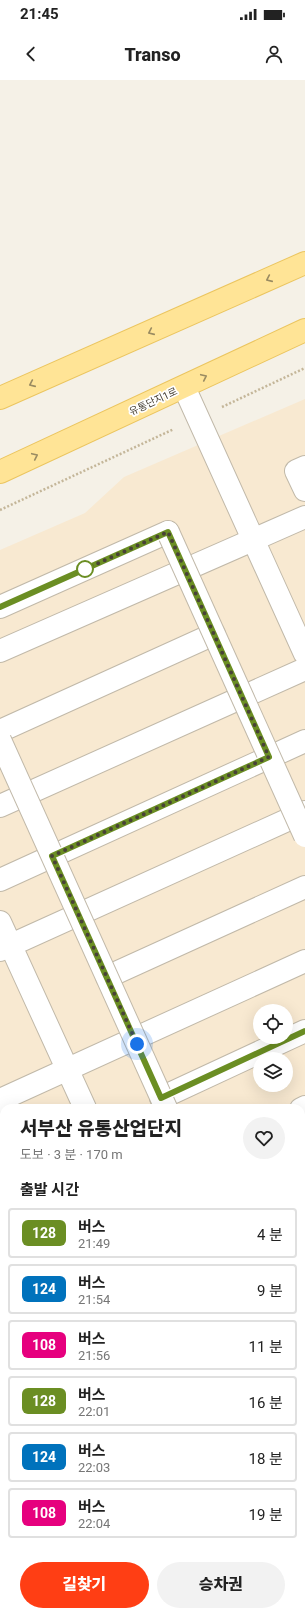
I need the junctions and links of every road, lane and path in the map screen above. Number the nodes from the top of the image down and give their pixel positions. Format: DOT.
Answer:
graph roads {
  1 [pos="305,263"];
  2 [pos="305,330"];
  3 [pos="305,368"];
  4 [pos="184,387"];
  5 [pos="0,398"];
  6 [pos="198,418"];
  7 [pos="0,472"];
  8 [pos="0,510"];
  9 [pos="305,517"];
  10 [pos="253,540"];
  11 [pos="0,607"];
  12 [pos="214,634"];
  13 [pos="0,651"];
  14 [pos="305,654"];
  15 [pos="305,669"];
  16 [pos="0,732"];
  17 [pos="0,740"];
  18 [pos="305,741"];
  19 [pos="269,757"];
  20 [pos="0,806"];
  21 [pos="305,812"];
  22 [pos="305,836"];
  23 [pos="52,856"];
  24 [pos="0,880"];
  25 [pos="305,887"];
  26 [pos="0,922"];
  27 [pos="5,947"];
  28 [pos="305,961"];
  29 [pos="107,978"];
  30 [pos="305,1031"];
  31 [pos="67,1069"];
  32 [pos="0,1100"];
  33 [pos="164,1103"];
  34 [pos="83,1104"];
  1 -- 5 [label="main road, one-way"];
  4 -- 2 [label="main road, 유통단지1로, one-way"];
  3 -- 6 [label="path"];
  4 -- 6 [label="lane"];
  7 -- 4 [label="main road, 유통단지1로, one-way"];
  6 -- 8 [label="path"];
  6 -- 10 [label="lane"];
  9 -- 10 [label="lane"];
  10 -- 13 [label="lane"];
  10 -- 14 [label="lane"];
  11 -- 12 [label="lane, bridge"];
  12 -- 16 [label="lane"];
  12 -- 19 [label="lane, bridge"];
  15 -- 20 [label="lane"];
  17 -- 23 [label="lane, bridge"];
  18 -- 19 [label="lane"];
  19 -- 22 [label="lane, bridge"];
  19 -- 23 [label="lane"];
  21 -- 27 [label="lane"];
  23 -- 24 [label="lane"];
  23 -- 29 [label="lane, bridge"];
  25 -- 29 [label="lane"];
  26 -- 27 [label="lane"];
  27 -- 31 [label="lane"];
  28 -- 31 [label="lane"];
  29 -- 33 [label="lane, bridge"];
  30 -- 33 [label="lane"];
  31 -- 32 [label="lane"];
  31 -- 34 [label="lane"];
}
